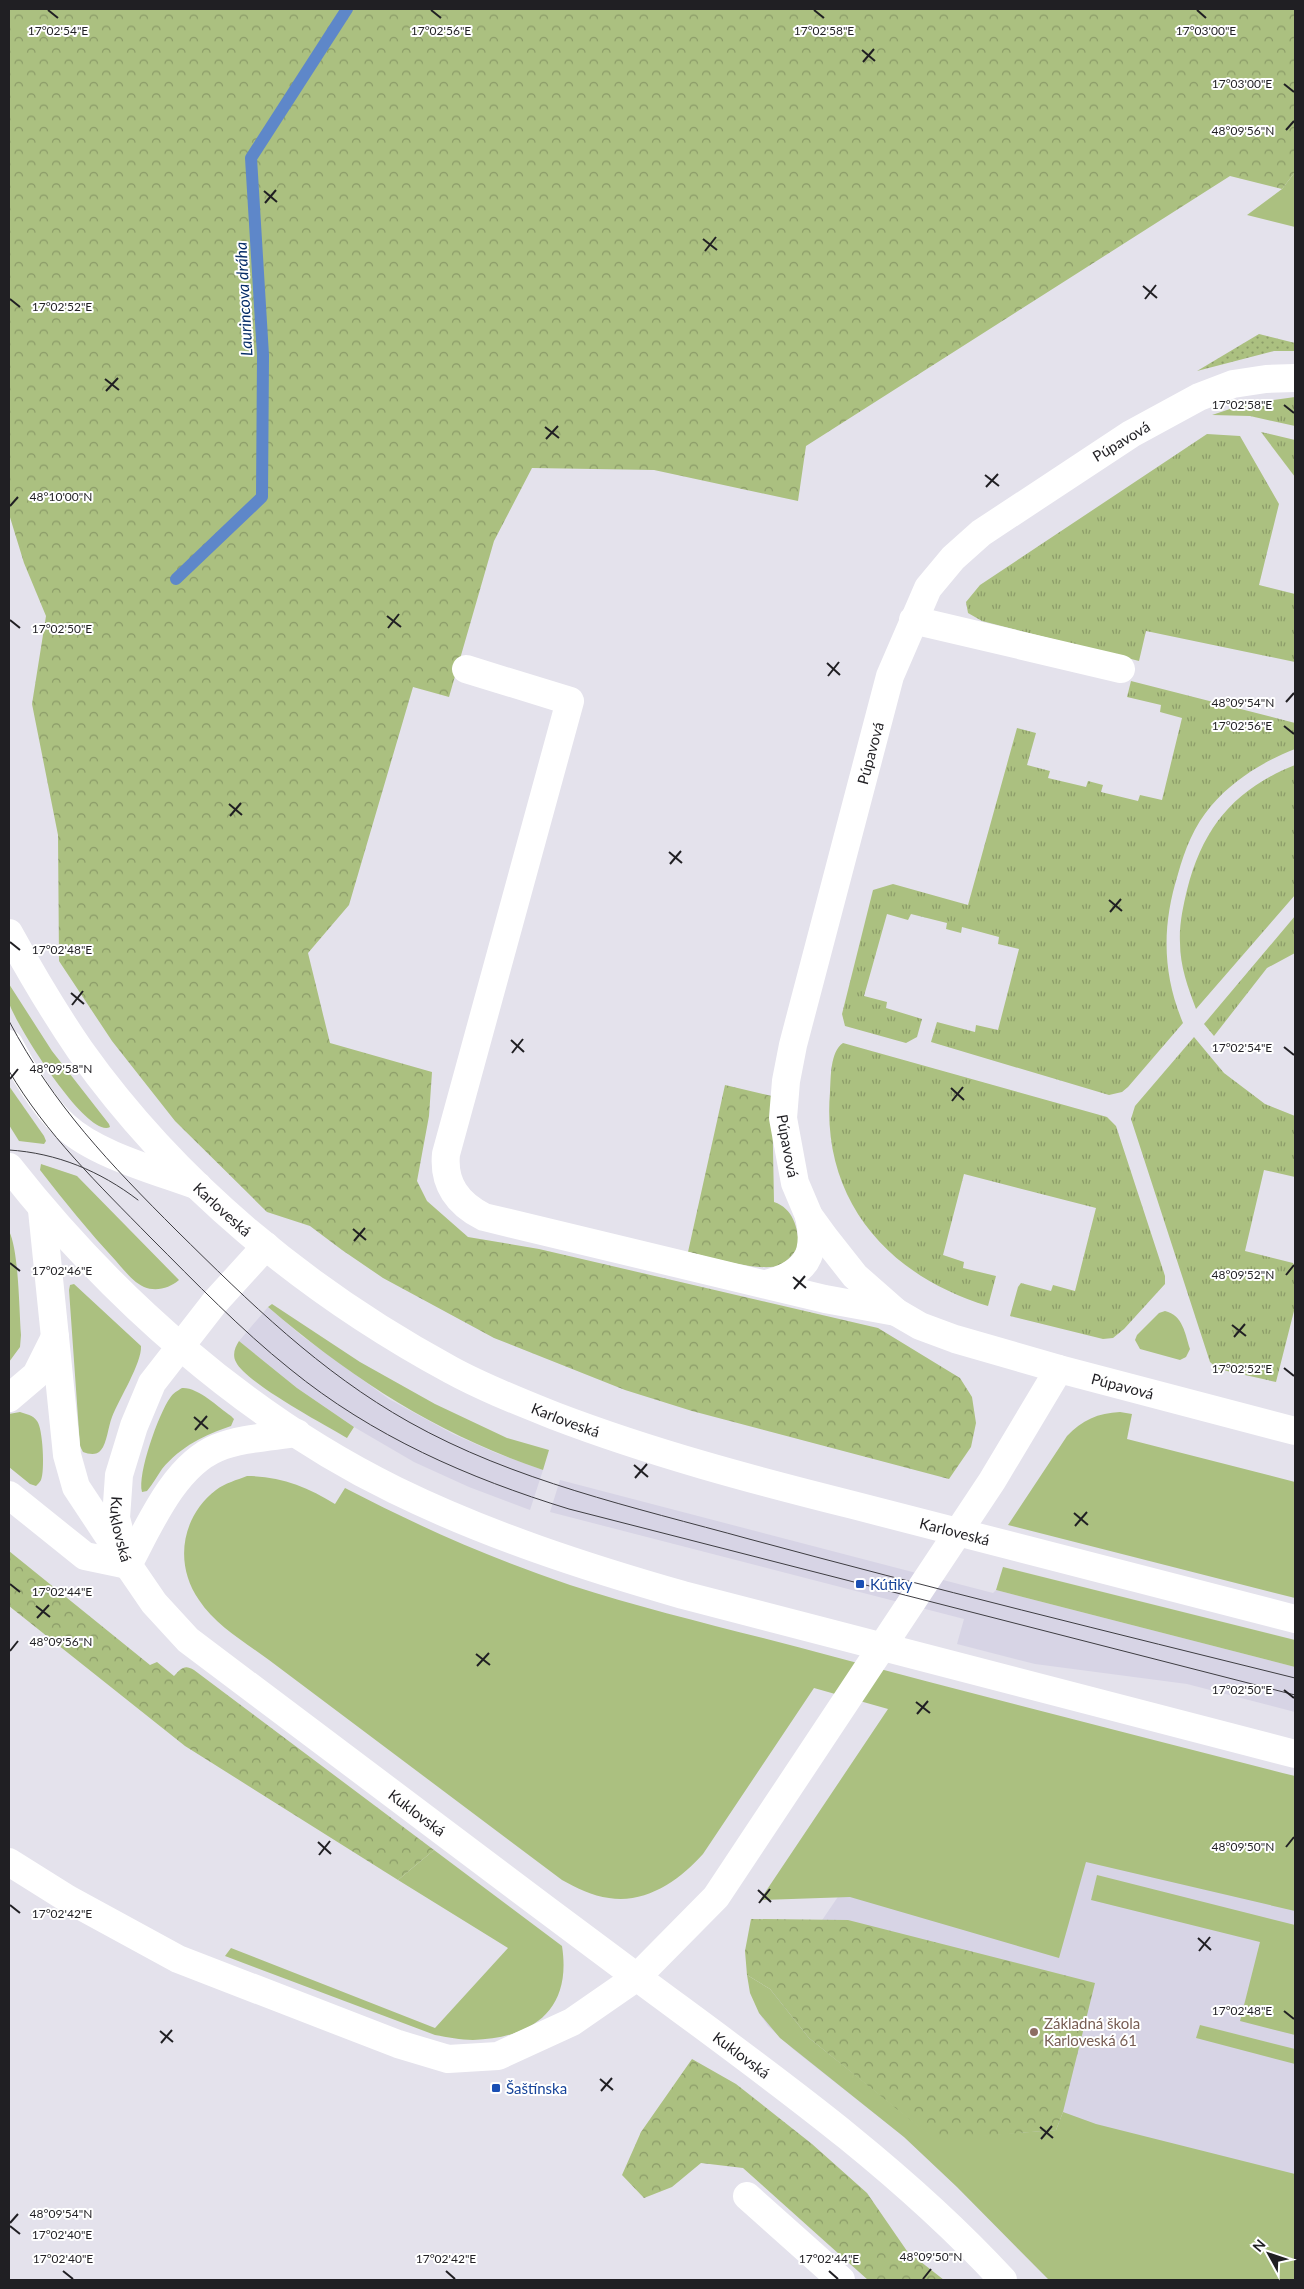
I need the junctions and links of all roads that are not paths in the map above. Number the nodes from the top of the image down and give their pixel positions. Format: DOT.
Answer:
graph roads {
  1 [pos="1295,378"];
  2 [pos="913,620"];
  3 [pos="466,669"];
  4 [pos="1121,669"];
  5 [pos="9,933"];
  6 [pos="9,1044"];
  7 [pos="9,1167"];
  8 [pos="198,1186"];
  9 [pos="42,1210"];
  10 [pos="808,1216"];
  11 [pos="266,1246"];
  12 [pos="766,1284"];
  13 [pos="896,1312"];
  14 [pos="55,1337"];
  15 [pos="179,1346"];
  16 [pos="1058,1369"];
  17 [pos="9,1398"];
  18 [pos="1295,1430"];
  19 [pos="297,1433"];
  20 [pos="9,1495"];
  21 [pos="128,1565"];
  22 [pos="1295,1618"];
  23 [pos="1295,1754"];
  24 [pos="9,1862"];
  25 [pos="637,1977"];
  26 [pos="747,2196"];
  27 [pos="841,2280"];
  28 [pos="1003,2280"];
  1 -- 2 [label="street, Púpavová"];
  2 -- 4 [label="street"];
  2 -- 10 [label="street, Púpavová"];
  3 -- 12 [label="street, Púpavová"];
  5 -- 8 [label="street, Karloveská"];
  6 -- 8 [label="street"];
  7 -- 9 [label="street"];
  8 -- 11 [label="street, Karloveská"];
  9 -- 14 [label="street"];
  9 -- 15 [label="street"];
  10 -- 12 [label="street"];
  10 -- 13 [label="street, Púpavová"];
  11 -- 15 [label="street, Kuklovská"];
  11 -- 22 [label="street, Karloveská"];
  12 -- 13 [label="street, Púpavová"];
  13 -- 16 [label="street, Púpavová"];
  14 -- 17 [label="street"];
  14 -- 21 [label="street"];
  15 -- 19 [label="street"];
  15 -- 21 [label="street, Kuklovská"];
  16 -- 18 [label="street, Púpavová"];
  16 -- 25 [label="street"];
  19 -- 21 [label="street"];
  19 -- 23 [label="street"];
  20 -- 21 [label="street"];
  21 -- 25 [label="street, Kuklovská"];
  24 -- 25 [label="street"];
  25 -- 28 [label="street, Kuklovská"];
  26 -- 27 [label="street"];
}
